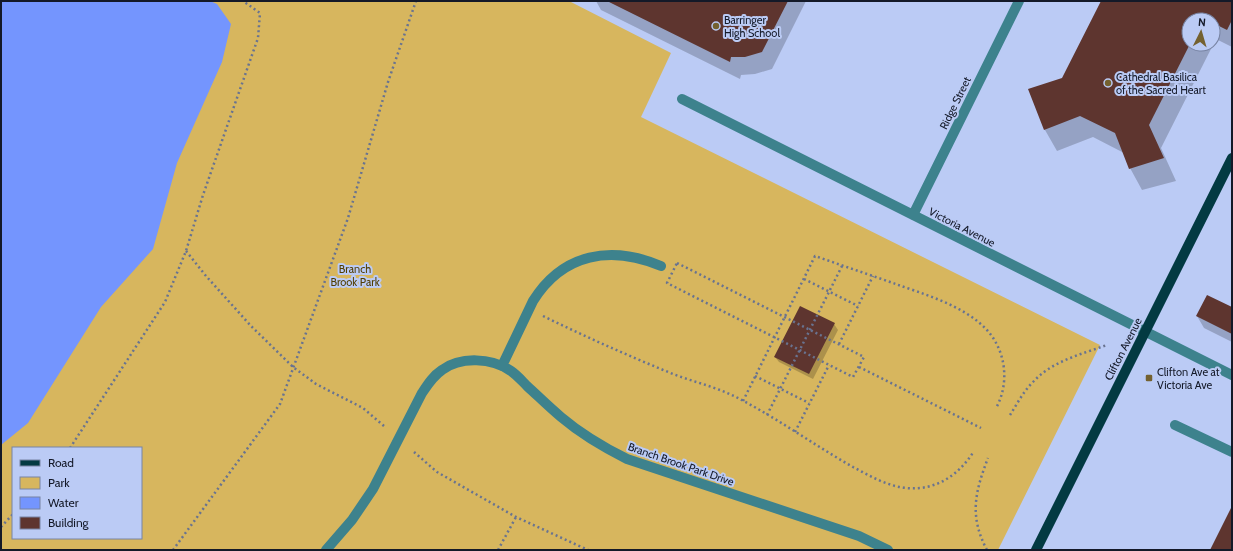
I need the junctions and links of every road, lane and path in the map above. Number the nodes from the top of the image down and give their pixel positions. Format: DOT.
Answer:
graph roads {
  1 [pos="243,1"];
  2 [pos="416,1"];
  3 [pos="1019,1"];
  4 [pos="682,99"];
  5 [pos="1232,158"];
  6 [pos="913,215"];
  7 [pos="186,251"];
  8 [pos="661,266"];
  9 [pos="842,266"];
  10 [pos="873,276"];
  11 [pos="804,279"];
  12 [pos="829,292"];
  13 [pos="858,306"];
  14 [pos="546,317"];
  15 [pos="785,317"];
  16 [pos="810,330"];
  17 [pos="1145,332"];
  18 [pos="775,338"];
  19 [pos="839,344"];
  20 [pos="1107,345"];
  21 [pos="800,350"];
  22 [pos="829,365"];
  23 [pos="502,366"];
  24 [pos="859,366"];
  25 [pos="293,367"];
  26 [pos="755,376"];
  27 [pos="1232,376"];
  28 [pos="780,388"];
  29 [pos="743,401"];
  30 [pos="809,403"];
  31 [pos="996,408"];
  32 [pos="767,415"];
  33 [pos="1010,415"];
  34 [pos="1175,425"];
  35 [pos="384,426"];
  36 [pos="981,428"];
  37 [pos="795,432"];
  38 [pos="71,447"];
  39 [pos="974,451"];
  40 [pos="414,452"];
  41 [pos="1232,452"];
  42 [pos="988,458"];
  43 [pos="12,515"];
  44 [pos="516,517"];
  45 [pos="1,527"];
  46 [pos="173,550"];
  47 [pos="326,550"];
  48 [pos="498,550"];
  49 [pos="588,550"];
  50 [pos="888,550"];
  51 [pos="986,550"];
  52 [pos="1036,550"];
  1 -- 7 [label="path"];
  2 -- 25 [label="path"];
  3 -- 6 [label="street, Ridge Street"];
  4 -- 6 [label="street, Victoria Avenue"];
  5 -- 17 [label="main road, Clifton Avenue"];
  6 -- 17 [label="street, Victoria Avenue"];
  7 -- 25 [label="path"];
  7 -- 38 [label="path"];
  8 -- 23 [label="street"];
  9 -- 10 [label="path"];
  9 -- 11 [label="path"];
  9 -- 12 [label="path"];
  10 -- 13 [label="path"];
  10 -- 31 [label="path"];
  11 -- 12 [label="path"];
  11 -- 15 [label="path"];
  12 -- 13 [label="path"];
  12 -- 16 [label="path"];
  13 -- 19 [label="path"];
  14 -- 29 [label="path"];
  15 -- 16 [label="path"];
  15 -- 18 [label="path"];
  15 -- 18 [label="path"];
  16 -- 19 [label="path"];
  16 -- 21 [label="path"];
  17 -- 27 [label="street, Victoria Avenue"];
  17 -- 52 [label="main road, Clifton Avenue"];
  18 -- 21 [label="path"];
  18 -- 26 [label="path"];
  19 -- 24 [label="path"];
  20 -- 33 [label="path"];
  21 -- 22 [label="path"];
  21 -- 28 [label="path"];
  22 -- 24 [label="path"];
  22 -- 30 [label="path"];
  23 -- 47 [label="street, Branch Brook Park Drive"];
  23 -- 50 [label="street, Branch Brook Park Drive"];
  24 -- 36 [label="path"];
  25 -- 35 [label="path"];
  25 -- 46 [label="path"];
  26 -- 28 [label="path"];
  26 -- 29 [label="path"];
  28 -- 30 [label="path"];
  28 -- 32 [label="path"];
  29 -- 32 [label="path"];
  30 -- 37 [label="path"];
  32 -- 37 [label="path"];
  34 -- 41 [label="street"];
  37 -- 39 [label="path"];
  40 -- 44 [label="path"];
  42 -- 51 [label="path"];
  43 -- 45 [label="path"];
  44 -- 48 [label="path"];
  44 -- 49 [label="path"];
}
